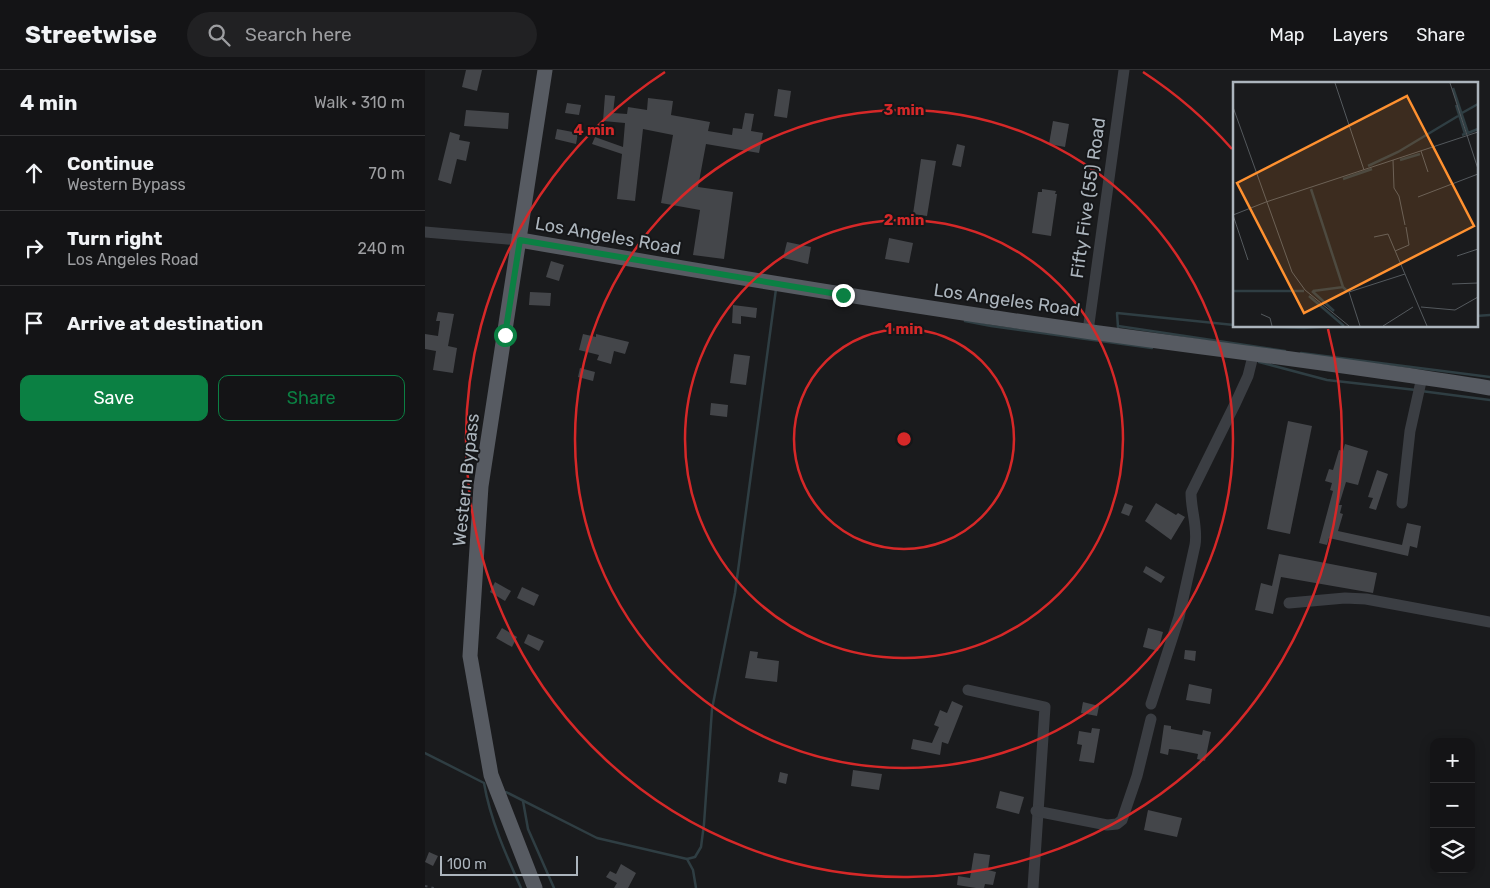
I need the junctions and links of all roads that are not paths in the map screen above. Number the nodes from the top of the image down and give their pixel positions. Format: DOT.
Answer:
graph roads {
  1 [pos="545,70"];
  2 [pos="1124,70"];
  3 [pos="425,232"];
  4 [pos="520,240"];
  5 [pos="1088,331"];
  6 [pos="1255,352"];
  7 [pos="1423,377"];
  8 [pos="1490,388"];
  9 [pos="1402,503"];
  10 [pos="1289,603"];
  11 [pos="1490,622"];
  12 [pos="968,690"];
  13 [pos="1151,704"];
  14 [pos="1151,720"];
  15 [pos="1036,811"];
  16 [pos="535,888"];
  17 [pos="1033,888"];
  1 -- 4 [label="main road, Western Bypass"];
  2 -- 5 [label="street, Fifty Five (55) Road"];
  3 -- 4 [label="street"];
  4 -- 5 [label="main road, Los Angeles Road"];
  4 -- 16 [label="main road, Western Bypass"];
  5 -- 6 [label="main road, Los Angeles Road"];
  6 -- 7 [label="main road, Los Angeles Road"];
  6 -- 13 [label="street"];
  7 -- 8 [label="main road, Los Angeles Road"];
  7 -- 9 [label="street"];
  10 -- 11 [label="street"];
  12 -- 15 [label="street"];
  14 -- 15 [label="street"];
  15 -- 17 [label="street"];
}
